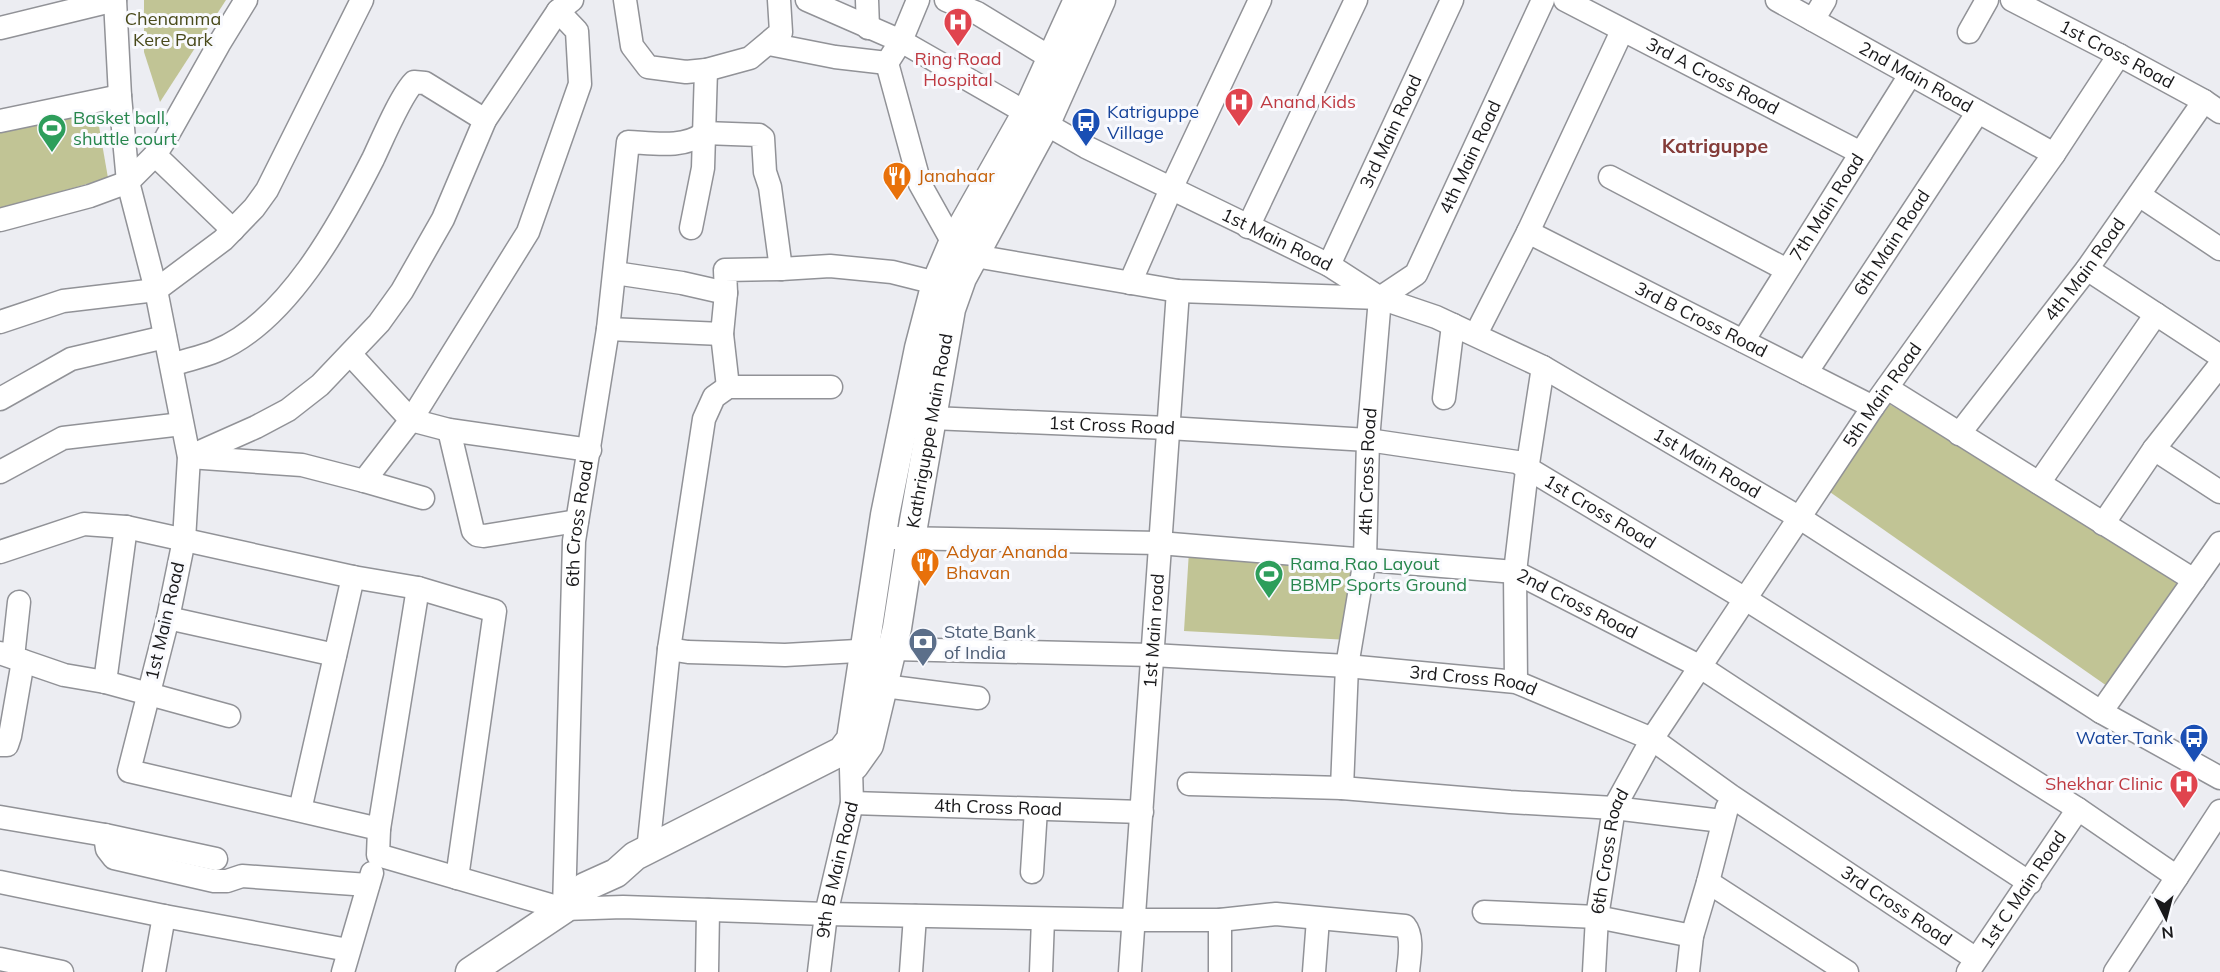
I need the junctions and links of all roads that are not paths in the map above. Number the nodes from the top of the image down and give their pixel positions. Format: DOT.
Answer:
graph roads {
  1 [pos="115,0"];
  2 [pos="246,0"];
  3 [pos="362,0"];
  4 [pos="625,0"];
  5 [pos="779,0"];
  6 [pos="807,0"];
  7 [pos="867,0"];
  8 [pos="918,0"];
  9 [pos="946,0"];
  10 [pos="1078,0"];
  11 [pos="1101,0"];
  12 [pos="1260,0"];
  13 [pos="1356,0"];
  14 [pos="1452,0"];
  15 [pos="1543,0"];
  16 [pos="1565,0"];
  17 [pos="1777,0"];
  18 [pos="1825,0"];
  19 [pos="1987,0"];
  20 [pos="2012,0"];
  21 [pos="565,6"];
  22 [pos="1813,20"];
  23 [pos="0,28"];
  24 [pos="868,28"];
  25 [pos="1622,31"];
  26 [pos="1969,32"];
  27 [pos="901,41"];
  28 [pos="769,44"];
  29 [pos="2119,55"];
  30 [pos="1051,58"];
  31 [pos="887,63"];
  32 [pos="706,70"];
  33 [pos="1910,75"];
  34 [pos="120,96"];
  35 [pos="2212,107"];
  36 [pos="1978,112"];
  37 [pos="1037,118"];
  38 [pos="485,120"];
  39 [pos="0,121"];
  40 [pos="704,133"];
  41 [pos="1861,153"];
  42 [pos="2054,154"];
  43 [pos="155,155"];
  44 [pos="1610,177"];
  45 [pos="128,182"];
  46 [pos="1171,189"];
  47 [pos="2139,195"];
  48 [pos="0,220"];
  49 [pos="1248,227"];
  50 [pos="691,228"];
  51 [pos="233,230"];
  52 [pos="1528,232"];
  53 [pos="964,249"];
  54 [pos="2220,249"];
  55 [pos="1329,265"];
  56 [pos="781,269"];
  57 [pos="2087,269"];
  58 [pos="1787,270"];
  59 [pos="615,273"];
  60 [pos="936,283"];
  61 [pos="1130,283"];
  62 [pos="156,290"];
  63 [pos="1178,291"];
  64 [pos="726,293"];
  65 [pos="1380,298"];
  66 [pos="2156,314"];
  67 [pos="0,322"];
  68 [pos="1453,325"];
  69 [pos="608,329"];
  70 [pos="722,333"];
  71 [pos="1476,334"];
  72 [pos="165,337"];
  73 [pos="1743,341"];
  74 [pos="351,355"];
  75 [pos="2220,356"];
  76 [pos="172,365"];
  77 [pos="2220,365"];
  78 [pos="1543,367"];
  79 [pos="1806,373"];
  80 [pos="728,387"];
  81 [pos="831,387"];
  82 [pos="1887,388"];
  83 [pos="1444,398"];
  84 [pos="0,399"];
  85 [pos="1873,407"];
  86 [pos="932,418"];
  87 [pos="411,420"];
  88 [pos="182,424"];
  89 [pos="1168,428"];
  90 [pos="449,429"];
  91 [pos="1959,434"];
  92 [pos="1368,440"];
  93 [pos="2154,449"];
  94 [pos="590,450"];
  95 [pos="189,457"];
  96 [pos="1527,470"];
  97 [pos="0,472"];
  98 [pos="363,482"];
  99 [pos="2039,483"];
  100 [pos="2220,492"];
  101 [pos="423,498"];
  102 [pos="1800,518"];
  103 [pos="576,521"];
  104 [pos="2103,524"];
  105 [pos="126,527"];
  106 [pos="882,537"];
  107 [pos="911,538"];
  108 [pos="184,540"];
  109 [pos="1159,543"];
  110 [pos="2220,543"];
  111 [pos="0,552"];
  112 [pos="1365,559"];
  113 [pos="1515,572"];
  114 [pos="353,577"];
  115 [pos="2194,580"];
  116 [pos="418,588"];
  117 [pos="1747,600"];
  118 [pos="19,602"];
  119 [pos="168,618"];
  120 [pos="669,649"];
  121 [pos="892,649"];
  122 [pos="864,651"];
  123 [pos="336,655"];
  124 [pos="1152,655"];
  125 [pos="12,657"];
  126 [pos="1347,666"];
  127 [pos="1699,666"];
  128 [pos="105,682"];
  129 [pos="1516,682"];
  130 [pos="884,686"];
  131 [pos="148,694"];
  132 [pos="978,698"];
  133 [pos="2101,712"];
  134 [pos="229,716"];
  135 [pos="1652,739"];
  136 [pos="0,745"];
  137 [pos="851,769"];
  138 [pos="2220,778"];
  139 [pos="1189,784"];
  140 [pos="1342,788"];
  141 [pos="1731,796"];
  142 [pos="852,803"];
  143 [pos="1614,808"];
  144 [pos="1036,809"];
  145 [pos="2078,809"];
  146 [pos="300,810"];
  147 [pos="2220,811"];
  148 [pos="1142,812"];
  149 [pos="0,817"];
  150 [pos="1722,821"];
  151 [pos="379,829"];
  152 [pos="105,835"];
  153 [pos="648,851"];
  154 [pos="378,855"];
  155 [pos="216,859"];
  156 [pos="1032,872"];
  157 [pos="616,873"];
  158 [pos="2177,877"];
  159 [pos="457,878"];
  160 [pos="0,882"];
  161 [pos="1708,882"];
  162 [pos="2030,883"];
  163 [pos="368,885"];
  164 [pos="564,909"];
  165 [pos="708,910"];
  166 [pos="1484,912"];
  167 [pos="826,914"];
  168 [pos="165,916"];
  169 [pos="915,916"];
  170 [pos="1597,917"];
  171 [pos="1043,919"];
  172 [pos="1318,919"];
  173 [pos="1134,920"];
  174 [pos="1220,920"];
  175 [pos="1692,936"];
  176 [pos="348,950"];
  177 [pos="0,959"];
  178 [pos="1972,965"];
  179 [pos="704,969"];
  180 [pos="62,972"];
  181 [pos="154,972"];
  182 [pos="343,972"];
  183 [pos="470,972"];
  184 [pos="819,972"];
  185 [pos="911,972"];
  186 [pos="1041,972"];
  187 [pos="1130,972"];
  188 [pos="1220,972"];
  189 [pos="1314,972"];
  190 [pos="1408,972"];
  191 [pos="1594,972"];
  192 [pos="1688,972"];
  193 [pos="1847,972"];
  194 [pos="2115,972"];
  1 -- 23 [label="street"];
  1 -- 34 [label="street, 1st Main Road"];
  2 -- 43 [label="street"];
  3 -- 51 [label="street"];
  4 -- 32 [label="street"];
  5 -- 28 [label="street"];
  6 -- 24 [label="street, 1st Main Road"];
  7 -- 24 [label="street"];
  8 -- 27 [label="street"];
  9 -- 30 [label="street"];
  10 -- 30 [label="main road, Kathriguppe Main Road"];
  11 -- 37 [label="main road, Kathriguppe Main Road"];
  12 -- 46 [label="street"];
  13 -- 49 [label="street"];
  14 -- 55 [label="street, 3rd Main Road"];
  15 -- 65 [label="street, 4th Main Road"];
  16 -- 25 [label="street, 3rd A Cross Road"];
  17 -- 22 [label="street, 2nd Main Road"];
  18 -- 22 [label="street"];
  19 -- 26 [label="street"];
  20 -- 29 [label="street, 1st Cross Road"];
  21 -- 38 [label="street"];
  21 -- 87 [label="street"];
  22 -- 33 [label="street, 2nd Main Road"];
  24 -- 27 [label="street, 1st Main Road"];
  25 -- 41 [label="street, 3rd A Cross Road"];
  25 -- 52 [label="street"];
  27 -- 31 [label="street"];
  27 -- 37 [label="street, 1st Main Road"];
  28 -- 31 [label="street"];
  28 -- 32 [label="street"];
  29 -- 35 [label="street, 1st Cross Road"];
  29 -- 42 [label="street, 5th Main Road"];
  30 -- 37 [label="main road, Kathriguppe Main Road"];
  31 -- 53 [label="street"];
  32 -- 40 [label="street"];
  33 -- 36 [label="street, 2nd Main Road"];
  33 -- 41 [label="street, 7th Main Road"];
  34 -- 39 [label="street"];
  34 -- 45 [label="street, 1st Main Road"];
  35 -- 47 [label="street, 4th Main Road"];
  36 -- 42 [label="street, 2nd Main Road"];
  36 -- 79 [label="street, 6th Main Road"];
  37 -- 46 [label="street, 1st Main Road"];
  37 -- 53 [label="main road, Kathriguppe Main Road"];
  38 -- 74 [label="street"];
  38 -- 76 [label="street"];
  40 -- 50 [label="street"];
  40 -- 56 [label="street"];
  40 -- 59 [label="street, 6th Cross Road"];
  41 -- 58 [label="street, 7th Main Road"];
  42 -- 82 [label="street, 5th Main Road"];
  43 -- 45 [label="street"];
  43 -- 51 [label="street"];
  44 -- 58 [label="street"];
  45 -- 48 [label="street"];
  45 -- 62 [label="street, 1st Main Road"];
  46 -- 49 [label="street, 1st Main Road"];
  46 -- 61 [label="street"];
  47 -- 54 [label="street"];
  47 -- 57 [label="street, 4th Main Road"];
  49 -- 55 [label="street, 1st Main Road"];
  51 -- 62 [label="street"];
  52 -- 71 [label="street"];
  52 -- 73 [label="street, 3rd B Cross Road"];
  53 -- 60 [label="main road, Kathriguppe Main Road"];
  53 -- 61 [label="street"];
  53 -- 86 [label="main road, Kathriguppe Main Road"];
  55 -- 65 [label="street, 1st Main Road"];
  56 -- 60 [label="street"];
  56 -- 64 [label="street"];
  57 -- 66 [label="street"];
  57 -- 91 [label="street, 4th Main Road"];
  58 -- 73 [label="street, 7th Main Road"];
  59 -- 64 [label="street"];
  59 -- 69 [label="street, 6th Cross Road"];
  60 -- 106 [label="main road, Kathriguppe Main Road"];
  61 -- 63 [label="street"];
  62 -- 67 [label="street"];
  62 -- 72 [label="street, 1st Main Road"];
  63 -- 65 [label="street"];
  63 -- 89 [label="street, 1st Main road"];
  64 -- 70 [label="street"];
  65 -- 68 [label="street, 1st Main Road"];
  65 -- 92 [label="street, 4th Cross Road"];
  66 -- 75 [label="street"];
  66 -- 99 [label="street"];
  68 -- 71 [label="street, 1st Main Road"];
  68 -- 83 [label="street"];
  69 -- 70 [label="street"];
  69 -- 94 [label="street, 6th Cross Road"];
  70 -- 80 [label="street"];
  71 -- 78 [label="street, 1st Main Road"];
  72 -- 76 [label="street, 1st Main Road"];
  72 -- 84 [label="street"];
  73 -- 79 [label="street, 3rd B Cross Road"];
  74 -- 87 [label="street"];
  74 -- 95 [label="street"];
  76 -- 88 [label="street, 1st Main Road"];
  77 -- 93 [label="street"];
  78 -- 96 [label="street"];
  78 -- 102 [label="street, 1st Main Road"];
  79 -- 85 [label="street, 3rd B Cross Road"];
  80 -- 81 [label="street"];
  80 -- 120 [label="street"];
  82 -- 85 [label="street, 5th Main Road"];
  82 -- 91 [label="street"];
  85 -- 102 [label="street, 5th Main Road"];
  86 -- 89 [label="street, 1st Cross Road"];
  86 -- 107 [label="main road, Kathriguppe Main Road"];
  87 -- 90 [label="street"];
  87 -- 98 [label="street"];
  88 -- 95 [label="street, 1st Main Road"];
  88 -- 97 [label="street"];
  89 -- 92 [label="street, 1st Cross Road"];
  89 -- 109 [label="street, 1st Main road"];
  90 -- 94 [label="street"];
  90 -- 103 [label="street"];
  91 -- 99 [label="street"];
  92 -- 96 [label="street, 1st Cross Road"];
  92 -- 112 [label="street, 4th Cross Road"];
  93 -- 100 [label="street"];
  93 -- 104 [label="street"];
  94 -- 103 [label="street, 6th Cross Road"];
  95 -- 98 [label="street"];
  95 -- 108 [label="street, 1st Main Road"];
  96 -- 113 [label="street"];
  96 -- 117 [label="street, 1st Cross Road"];
  98 -- 101 [label="street"];
  99 -- 104 [label="street"];
  102 -- 117 [label="street, 5th Main Road"];
  102 -- 133 [label="street, 1st Main Road"];
  103 -- 164 [label="street, 6th Cross Road"];
  104 -- 115 [label="street"];
  105 -- 108 [label="street"];
  105 -- 111 [label="street"];
  105 -- 128 [label="street"];
  106 -- 107 [label="street, 2nd Cross Road"];
  106 -- 122 [label="main road, Kathriguppe Main Road"];
  107 -- 109 [label="street, 2nd Cross Road"];
  107 -- 121 [label="main road, Kathriguppe Main Road"];
  108 -- 114 [label="street"];
  108 -- 119 [label="street, 1st Main Road"];
  109 -- 112 [label="street, 2nd Cross Road"];
  109 -- 124 [label="street, 1st Main road"];
  110 -- 115 [label="street"];
  112 -- 113 [label="street, 2nd Cross Road"];
  112 -- 126 [label="street, 4th Cross Road"];
  113 -- 127 [label="street, 2nd Cross Road"];
  113 -- 129 [label="street"];
  114 -- 116 [label="street"];
  114 -- 123 [label="street"];
  115 -- 133 [label="street"];
  116 -- 151 [label="street"];
  116 -- 159 [label="street"];
  117 -- 127 [label="street, 5th Main Road"];
  117 -- 145 [label="street, 1st Cross Road"];
  118 -- 125 [label="street"];
  119 -- 123 [label="street"];
  119 -- 131 [label="street, 1st Main Road"];
  120 -- 122 [label="street, 3rd Cross Road"];
  120 -- 153 [label="street"];
  121 -- 122 [label="street, 3rd Cross Road"];
  121 -- 124 [label="street, 3rd Cross Road"];
  121 -- 130 [label="main road, Kathriguppe Main Road"];
  122 -- 153 [label="main road, Kathriguppe Main Road"];
  123 -- 146 [label="street"];
  124 -- 126 [label="street, 3rd Cross Road"];
  124 -- 148 [label="street, 1st Main road"];
  125 -- 128 [label="street"];
  125 -- 136 [label="street"];
  126 -- 129 [label="street, 3rd Cross Road"];
  126 -- 140 [label="street, 4th Cross Road"];
  127 -- 135 [label="street, 5th Main Road"];
  127 -- 162 [label="street, 2nd Cross Road"];
  128 -- 131 [label="street"];
  129 -- 135 [label="street, 3rd Cross Road"];
  130 -- 132 [label="street"];
  130 -- 137 [label="main road, Kathriguppe Main Road"];
  131 -- 134 [label="street"];
  131 -- 146 [label="street, 1st Main Road"];
  133 -- 138 [label="street, 1st Main Road"];
  135 -- 141 [label="street, 3rd Cross Road"];
  135 -- 143 [label="street, 6th Cross Road"];
  137 -- 142 [label="street, 9th B Main Road"];
  137 -- 157 [label="main road, Kathriguppe Main Road"];
  139 -- 140 [label="street"];
  140 -- 143 [label="street"];
  141 -- 150 [label="street"];
  141 -- 178 [label="street, 3rd Cross Road"];
  142 -- 144 [label="street, 4th Cross Road"];
  142 -- 167 [label="street, 9th B Main Road"];
  143 -- 150 [label="street"];
  143 -- 170 [label="street, 6th Cross Road"];
  144 -- 148 [label="street, 4th Cross Road"];
  144 -- 156 [label="street"];
  145 -- 158 [label="street, 1st Cross Road"];
  145 -- 162 [label="street, 1st C Main Road"];
  146 -- 151 [label="street, 1st Main Road"];
  147 -- 158 [label="street"];
  148 -- 173 [label="street, 1st Main road"];
  149 -- 152 [label="street"];
  150 -- 161 [label="street"];
  151 -- 154 [label="street"];
  152 -- 155 [label="street"];
  152 -- 163 [label="street"];
  153 -- 157 [label="main road, Kathriguppe Main Road"];
  154 -- 159 [label="street"];
  154 -- 163 [label="street"];
  157 -- 164 [label="main road, Kathriguppe Main Road"];
  158 -- 194 [label="street"];
  159 -- 164 [label="street"];
  160 -- 168 [label="street"];
  161 -- 175 [label="street"];
  161 -- 193 [label="street"];
  162 -- 178 [label="street, 1st C Main Road"];
  163 -- 176 [label="street"];
  164 -- 165 [label="street"];
  164 -- 183 [label="main road, Kathriguppe Main Road"];
  165 -- 167 [label="street"];
  165 -- 179 [label="street"];
  166 -- 170 [label="street"];
  167 -- 169 [label="street"];
  167 -- 184 [label="street, 9th B Main Road"];
  168 -- 176 [label="street"];
  168 -- 181 [label="street"];
  169 -- 171 [label="street"];
  169 -- 185 [label="street"];
  170 -- 175 [label="street"];
  170 -- 191 [label="street, 6th Cross Road"];
  171 -- 173 [label="street"];
  171 -- 186 [label="street"];
  172 -- 174 [label="street"];
  172 -- 189 [label="street"];
  172 -- 190 [label="street"];
  173 -- 174 [label="street"];
  173 -- 187 [label="street, 1st Main road"];
  174 -- 188 [label="street"];
  175 -- 192 [label="street"];
  176 -- 182 [label="street"];
  177 -- 180 [label="street"];
}
